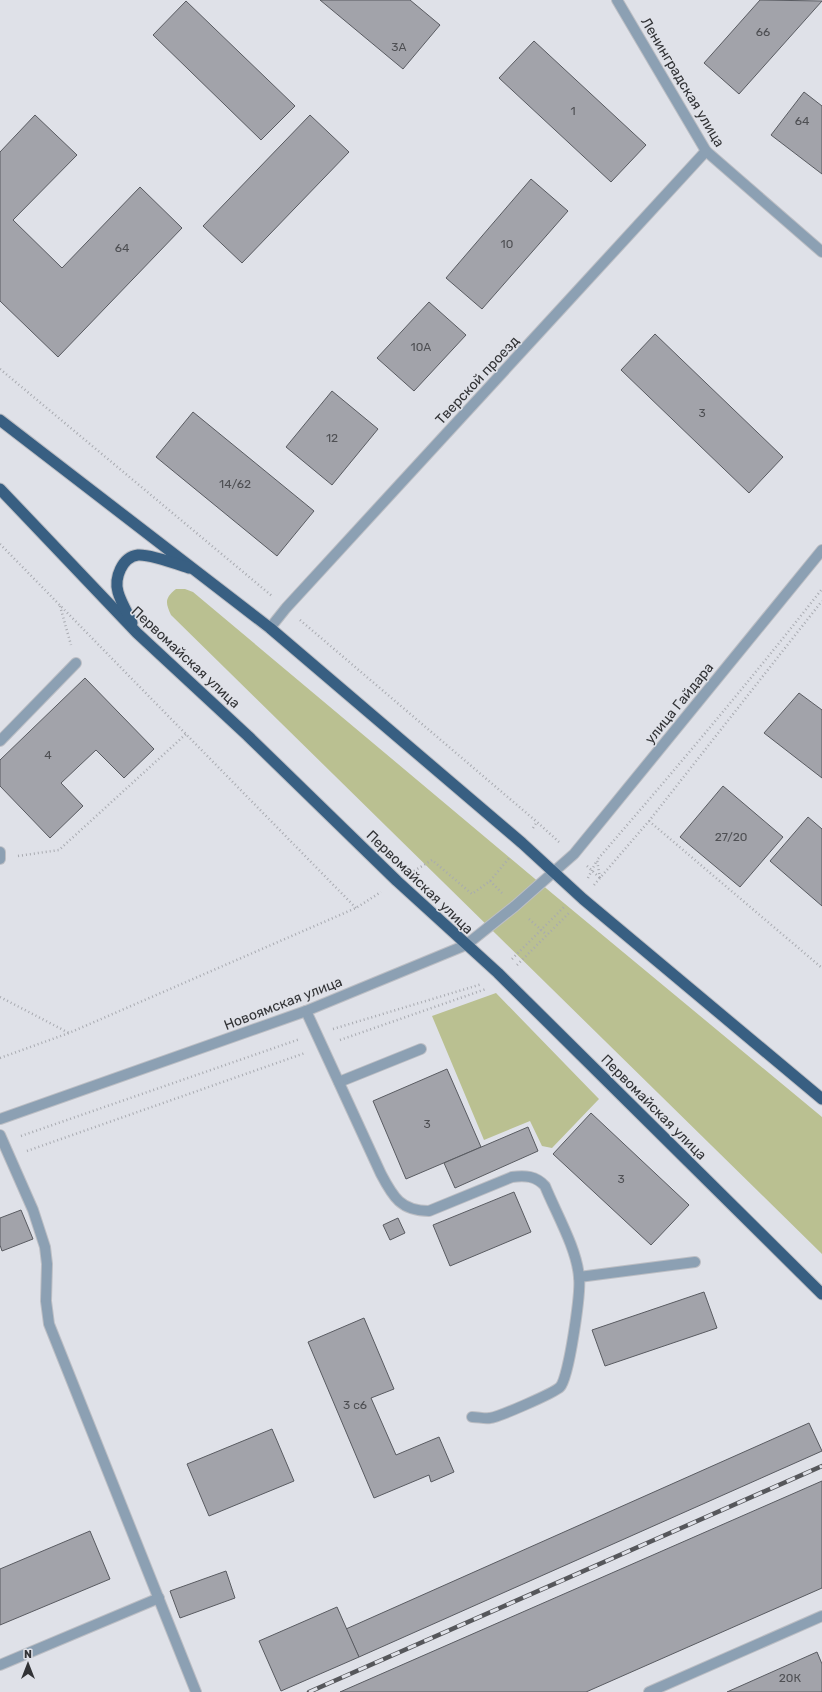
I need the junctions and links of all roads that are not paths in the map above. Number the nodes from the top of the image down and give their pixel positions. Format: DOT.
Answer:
graph roads {
  1 [pos="618,0"];
  2 [pos="706,152"];
  3 [pos="822,252"];
  4 [pos="1,420"];
  5 [pos="0,489"];
  6 [pos="822,550"];
  7 [pos="196,570"];
  8 [pos="270,628"];
  9 [pos="137,632"];
  10 [pos="76,663"];
  11 [pos="0,741"];
  12 [pos="554,872"];
  13 [pos="466,945"];
  14 [pos="306,1011"];
  15 [pos="422,1049"];
  16 [pos="339,1082"];
  17 [pos="822,1099"];
  18 [pos="0,1119"];
  19 [pos="0,1135"];
  20 [pos="695,1262"];
  21 [pos="579,1277"];
  22 [pos="822,1294"];
  23 [pos="472,1417"];
  24 [pos="159,1598"];
  25 [pos="822,1616"];
  26 [pos="0,1665"];
  27 [pos="196,1692"];
  28 [pos="649,1692"];
  1 -- 2 [label="street, Ленинградская улица"];
  2 -- 3 [label="street, Ленинградская улица"];
  2 -- 8 [label="street, Тверской проезд"];
  4 -- 7 [label="highway"];
  5 -- 9 [label="highway, Первомайская улица"];
  6 -- 12 [label="street, улица Гайдара"];
  7 -- 8 [label="highway"];
  7 -- 9 [label="highway"];
  8 -- 12 [label="highway"];
  9 -- 13 [label="highway, Первомайская улица"];
  10 -- 11 [label="street"];
  12 -- 13 [label="street, Новоямская улица"];
  12 -- 17 [label="highway"];
  13 -- 14 [label="street, Новоямская улица"];
  13 -- 22 [label="highway, Первомайская улица"];
  14 -- 16 [label="street"];
  14 -- 18 [label="street, Новоямская улица"];
  15 -- 16 [label="street"];
  16 -- 21 [label="street"];
  19 -- 24 [label="street"];
  20 -- 21 [label="street"];
  21 -- 23 [label="street"];
  24 -- 26 [label="street"];
  24 -- 27 [label="street"];
  25 -- 28 [label="street"];
}
